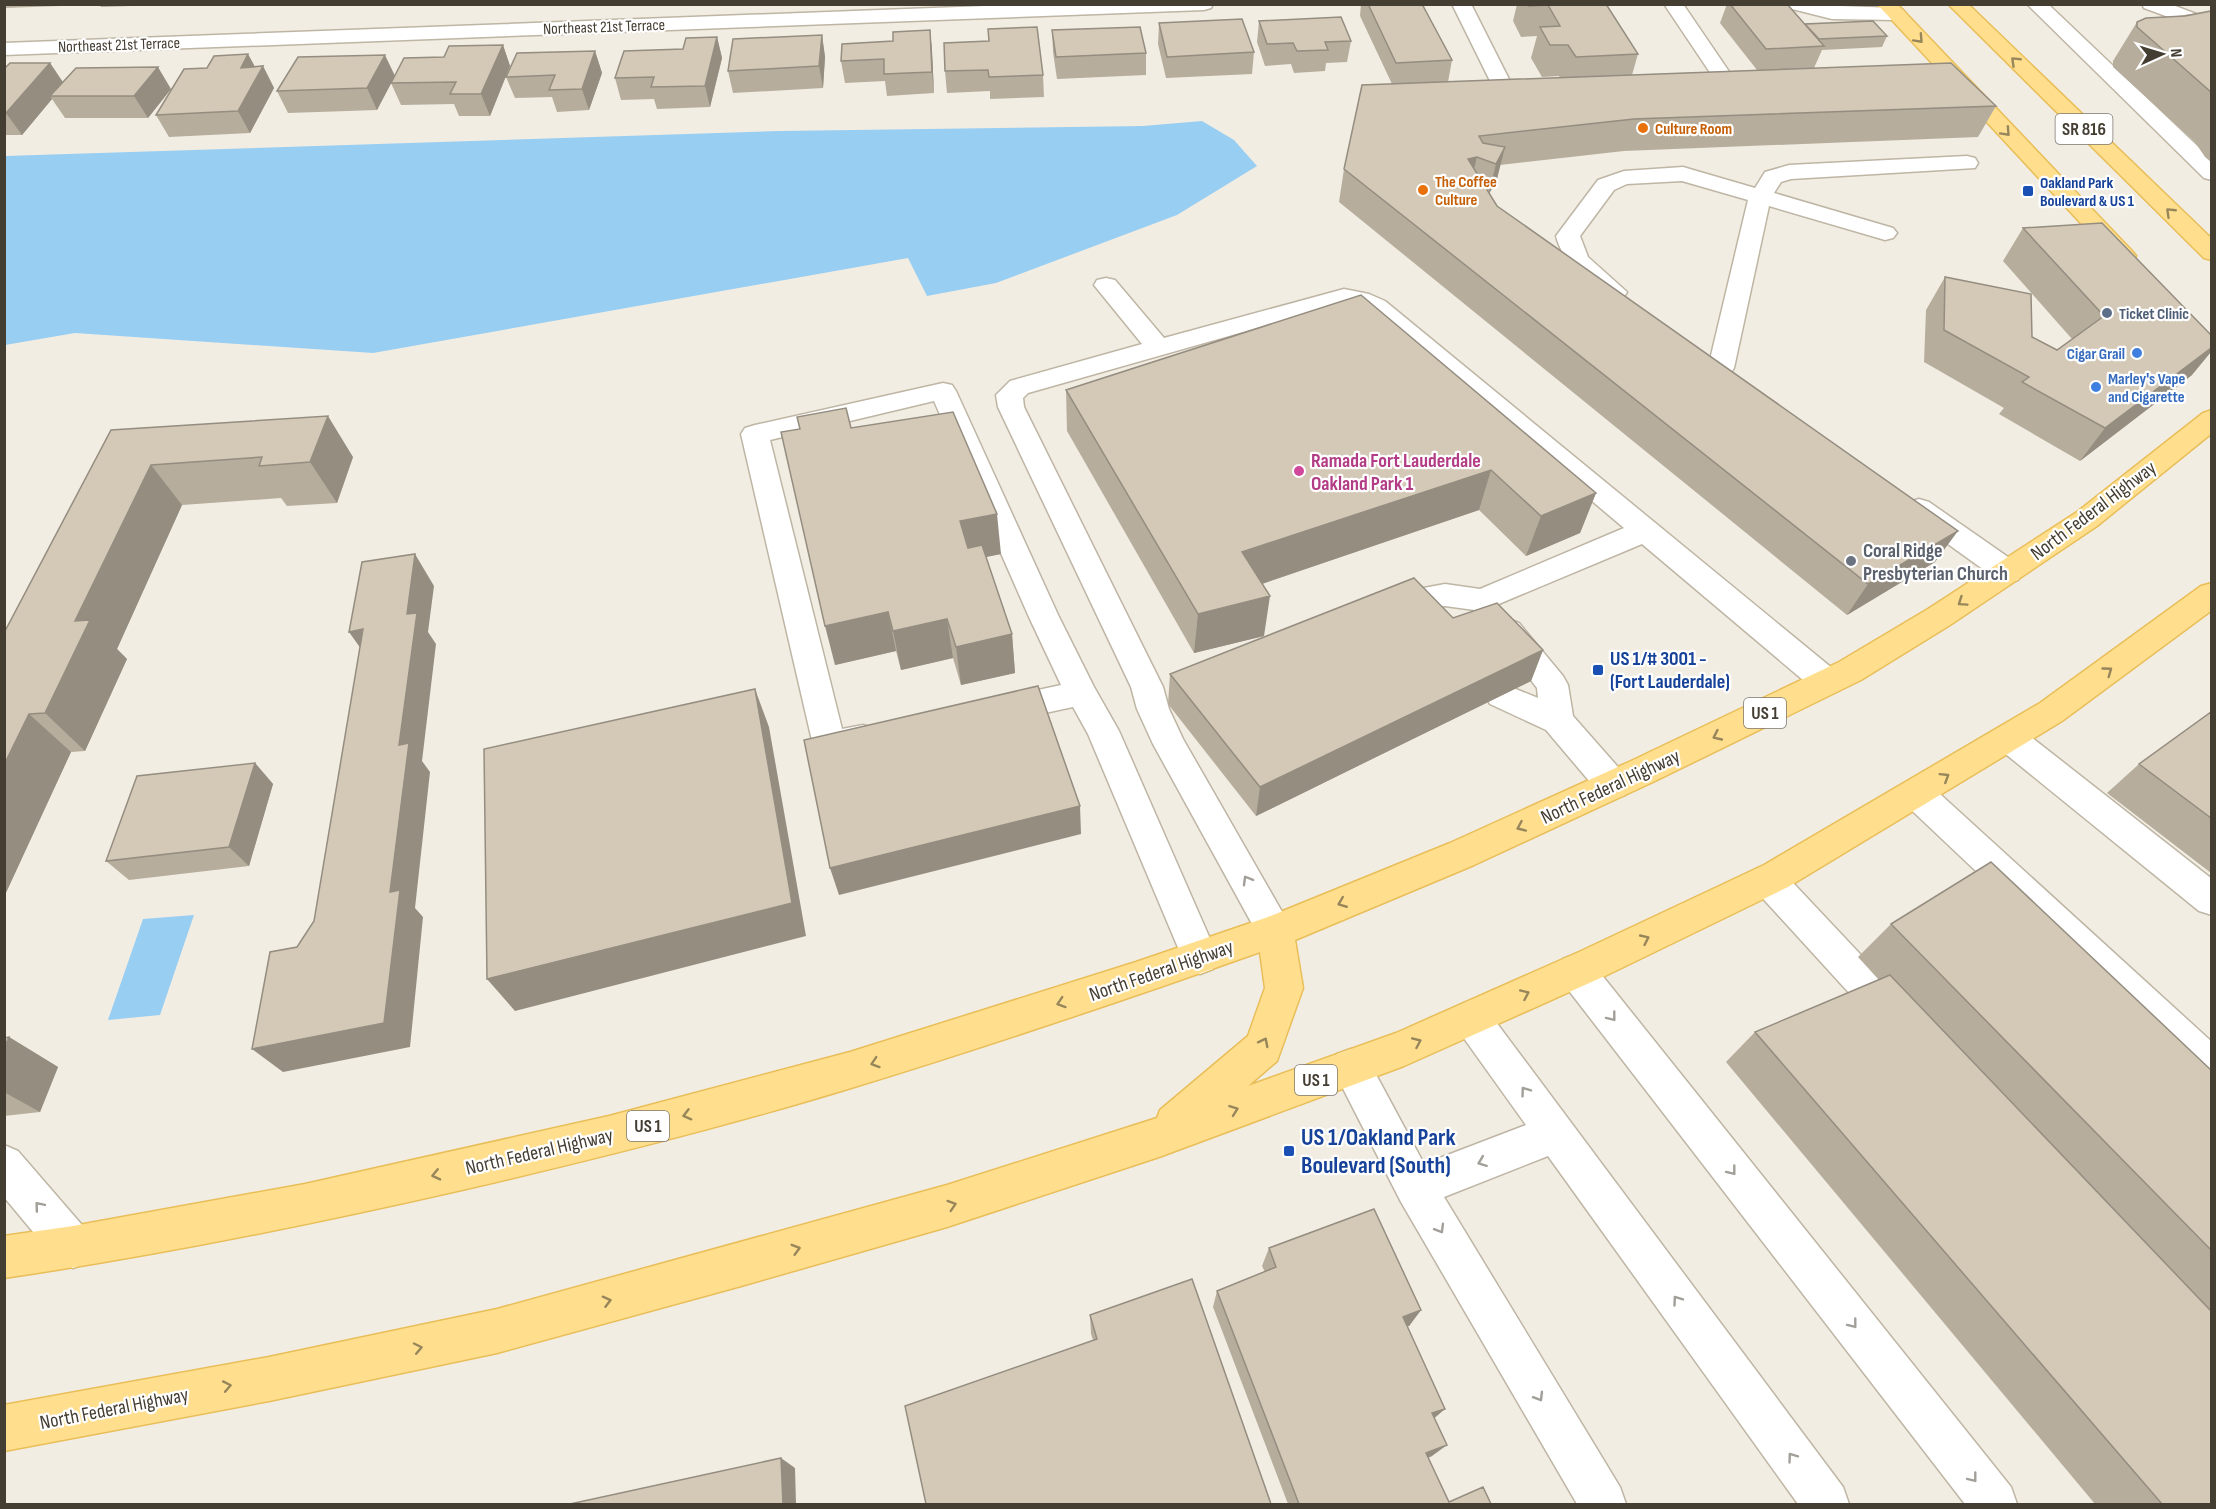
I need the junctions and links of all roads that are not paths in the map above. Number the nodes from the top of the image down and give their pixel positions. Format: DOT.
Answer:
graph roads {
  1 [pos="1204,4"];
  2 [pos="1461,4"];
  3 [pos="1673,4"];
  4 [pos="1795,4"];
  5 [pos="1957,4"];
  6 [pos="2036,4"];
  7 [pos="2151,4"];
  8 [pos="898,10"];
  9 [pos="1891,10"];
  10 [pos="2211,27"];
  11 [pos="4,49"];
  12 [pos="1720,73"];
  13 [pos="1508,97"];
  14 [pos="1967,163"];
  15 [pos="2211,173"];
  16 [pos="1760,196"];
  17 [pos="1885,234"];
  18 [pos="2211,253"];
  19 [pos="2138,271"];
  20 [pos="1106,285"];
  21 [pos="1637,308"];
  22 [pos="1159,348"];
  23 [pos="1721,368"];
  24 [pos="2211,419"];
  25 [pos="1903,497"];
  26 [pos="1645,531"];
  27 [pos="2007,572"];
  28 [pos="2211,594"];
  29 [pos="1425,598"];
  30 [pos="1482,600"];
  31 [pos="1392,604"];
  32 [pos="1446,625"];
  33 [pos="1827,682"];
  34 [pos="1081,693"];
  35 [pos="1501,695"];
  36 [pos="966,717"];
  37 [pos="1557,721"];
  38 [pos="886,733"];
  39 [pos="2009,738"];
  40 [pos="1613,785"];
  41 [pos="1917,794"];
  42 [pos="1768,880"];
  43 [pos="2211,900"];
  44 [pos="1275,931"];
  45 [pos="1200,957"];
  46 [pos="1576,971"];
  47 [pos="1472,1018"];
  48 [pos="1919,1043"];
  49 [pos="1351,1067"];
  50 [pos="2211,1068"];
  51 [pos="1556,1133"];
  52 [pos="1159,1137"];
  53 [pos="4,1165"];
  54 [pos="1415,1188"];
  55 [pos="73,1247"];
  56 [pos="4,1257"];
  57 [pos="4,1428"];
  58 [pos="1603,1504"];
  59 [pos="1826,1504"];
  60 [pos="1994,1504"];
  1 -- 8 [label="street, Northeast 21st Terrace"];
  2 -- 13 [label="street"];
  3 -- 12 [label="street"];
  4 -- 9 [label="street"];
  18 -- 5 [label="main road, SR 816, one-way"];
  6 -- 15 [label="street"];
  7 -- 10 [label="street"];
  8 -- 11 [label="street, Northeast 21st Terrace"];
  9 -- 19 [label="main road, SR 816, one-way"];
  14 -- 16 [label="street"];
  16 -- 17 [label="street"];
  16 -- 21 [label="street"];
  16 -- 23 [label="street"];
  20 -- 22 [label="street"];
  22 -- 26 [label="street"];
  44 -- 22 [label="street, one-way"];
  24 -- 27 [label="main road, North Federal Highway / US 1"];
  25 -- 27 [label="street"];
  26 -- 30 [label="street"];
  26 -- 33 [label="street"];
  27 -- 33 [label="main road, North Federal Highway / US 1, one-way"];
  39 -- 28 [label="main road, North Federal Highway / US 1, one-way"];
  29 -- 30 [label="street"];
  29 -- 31 [label="street"];
  29 -- 32 [label="street"];
  30 -- 37 [label="street"];
  33 -- 40 [label="main road, North Federal Highway / US 1, one-way"];
  34 -- 36 [label="street"];
  34 -- 38 [label="street"];
  34 -- 45 [label="street"];
  35 -- 37 [label="street"];
  37 -- 40 [label="street"];
  41 -- 39 [label="main road, North Federal Highway / US 1, one-way"];
  39 -- 43 [label="street"];
  40 -- 44 [label="main road, North Federal Highway / US 1, one-way"];
  41 -- 42 [label="main road, North Federal Highway / US 1"];
  41 -- 50 [label="street"];
  46 -- 42 [label="main road, North Federal Highway / US 1, one-way"];
  42 -- 48 [label="street"];
  44 -- 45 [label="main road, North Federal Highway / US 1"];
  52 -- 44 [label="main road, one-way"];
  45 -- 55 [label="main road, North Federal Highway / US 1, one-way"];
  47 -- 46 [label="main road, North Federal Highway / US 1, one-way"];
  46 -- 60 [label="street, one-way"];
  49 -- 47 [label="main road, North Federal Highway / US 1, one-way"];
  51 -- 47 [label="street, one-way"];
  52 -- 49 [label="main road, North Federal Highway / US 1, one-way"];
  49 -- 54 [label="street"];
  51 -- 54 [label="street, one-way"];
  59 -- 51 [label="street, one-way"];
  57 -- 52 [label="main road, North Federal Highway / US 1, one-way"];
  55 -- 53 [label="street, one-way"];
  54 -- 58 [label="street, one-way"];
  55 -- 56 [label="main road, North Federal Highway / US 1"];
}
